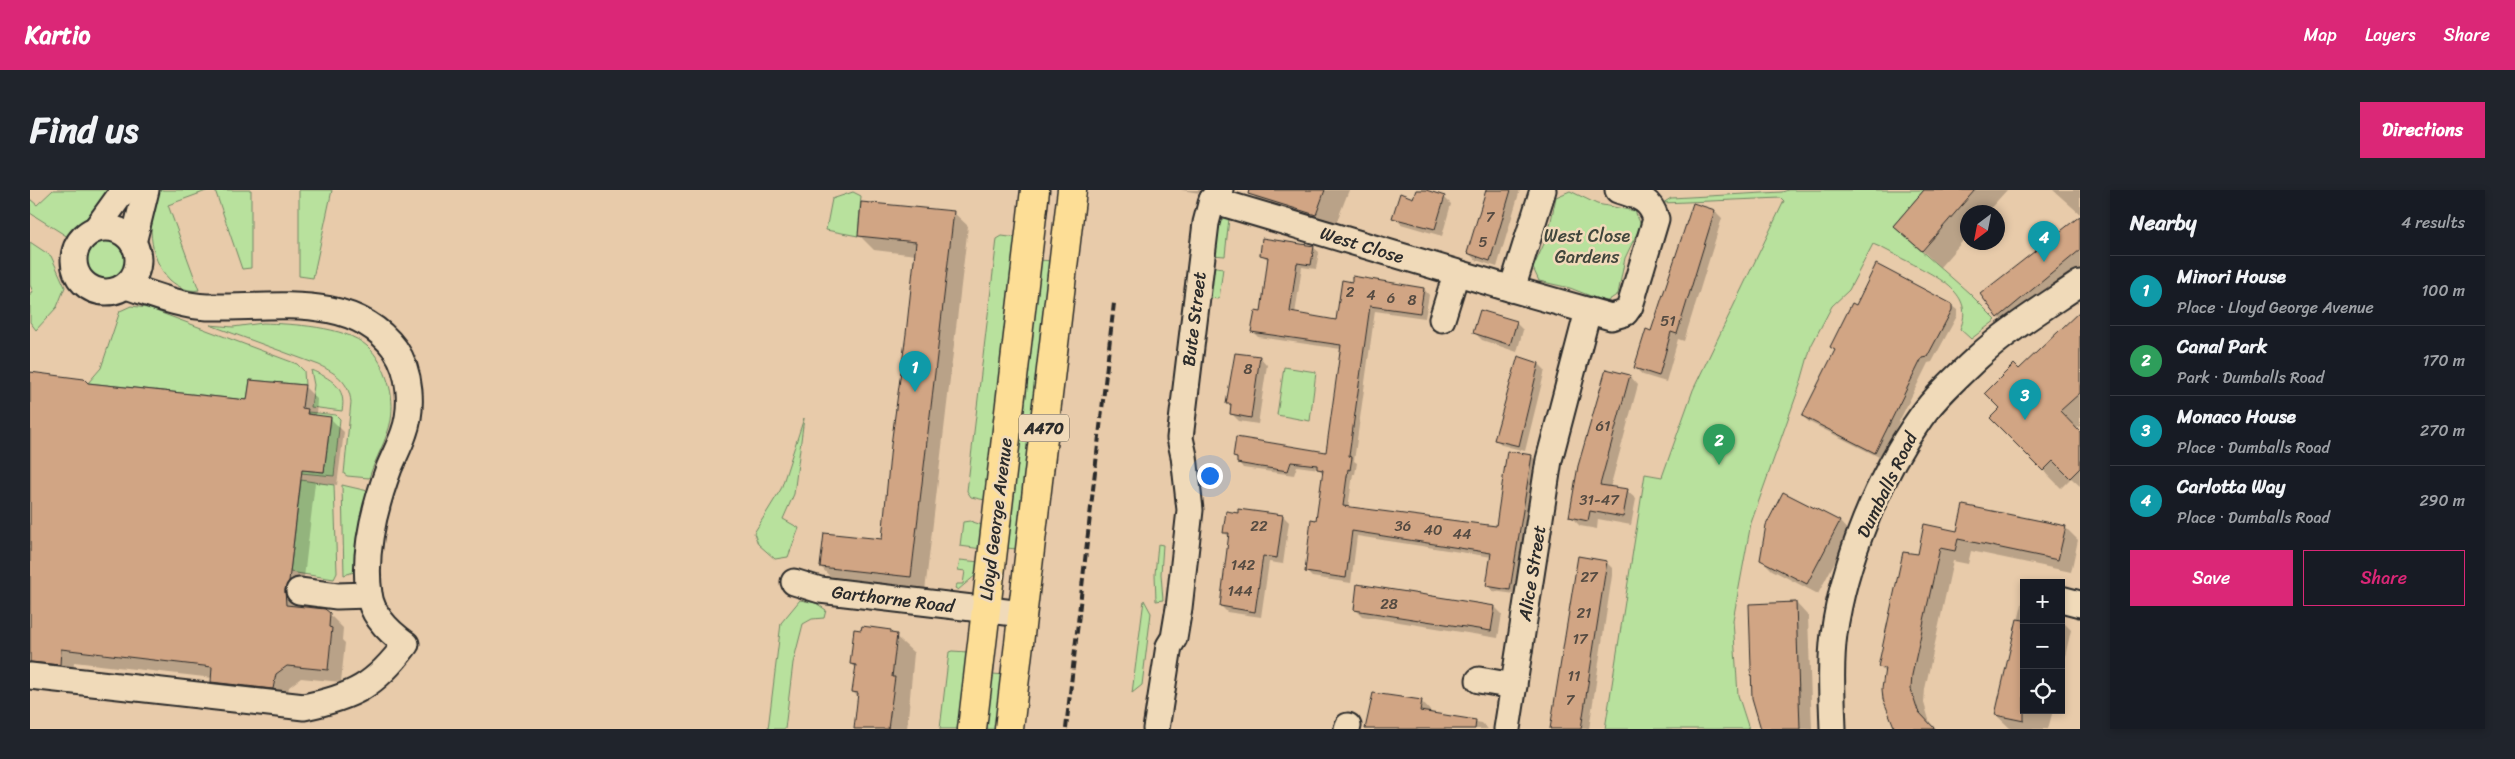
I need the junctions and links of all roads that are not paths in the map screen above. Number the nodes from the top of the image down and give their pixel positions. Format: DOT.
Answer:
graph roads {
  1 [pos="124,190"];
  2 [pos="146,190"];
  3 [pos="1035,190"];
  4 [pos="1072,190"];
  5 [pos="1543,190"];
  6 [pos="1618,190"];
  7 [pos="1214,193"];
  8 [pos="96,229"];
  9 [pos="136,253"];
  10 [pos="1456,274"];
  11 [pos="2080,283"];
  12 [pos="126,286"];
  13 [pos="1512,289"];
  14 [pos="181,302"];
  15 [pos="1588,312"];
  16 [pos="1442,319"];
  17 [pos="794,582"];
  18 [pos="299,591"];
  19 [pos="368,595"];
  20 [pos="2065,600"];
  21 [pos="2080,604"];
  22 [pos="986,610"];
  23 [pos="1023,614"];
  24 [pos="30,676"];
  25 [pos="1479,680"];
  26 [pos="1514,686"];
  27 [pos="972,729"];
  28 [pos="1009,729"];
  29 [pos="1156,729"];
  30 [pos="1508,729"];
  31 [pos="1833,729"];
  1 -- 8 [label="street"];
  2 -- 9 [label="street"];
  3 -- 22 [label="main road, Lloyd George Avenue / A470"];
  4 -- 23 [label="main road, Lloyd George Avenue / A470"];
  5 -- 13 [label="street"];
  6 -- 15 [label="street, West Close"];
  7 -- 10 [label="street, West Close"];
  7 -- 29 [label="street, Bute Street"];
  8 -- 9 [label="street"];
  8 -- 12 [label="street"];
  9 -- 12 [label="street"];
  9 -- 14 [label="street"];
  10 -- 13 [label="street, West Close"];
  10 -- 16 [label="street"];
  11 -- 31 [label="street, Dumballs Road"];
  12 -- 14 [label="street"];
  13 -- 15 [label="street, West Close"];
  14 -- 19 [label="street"];
  15 -- 26 [label="street, Alice Street"];
  17 -- 22 [label="street, Garthorne Road"];
  18 -- 19 [label="street"];
  19 -- 24 [label="street"];
  20 -- 21 [label="street"];
  22 -- 23 [label="street, Garthorne Road"];
  22 -- 27 [label="main road, Lloyd George Avenue / A470"];
  23 -- 28 [label="main road, Lloyd George Avenue / A470"];
  25 -- 26 [label="street"];
  26 -- 30 [label="street, Alice Street"];
}
